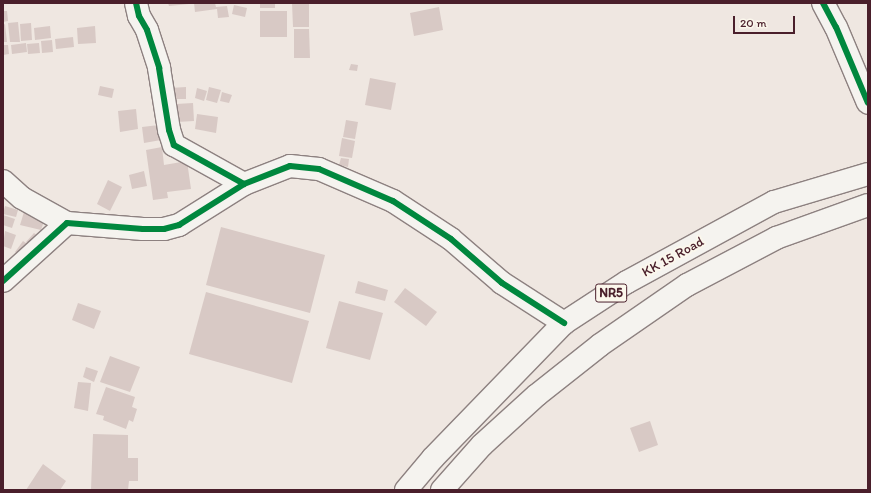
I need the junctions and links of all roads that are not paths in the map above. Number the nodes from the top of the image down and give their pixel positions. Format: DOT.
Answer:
graph roads {
  1 [pos="136,3"];
  2 [pos="823,3"];
  3 [pos="868,103"];
  4 [pos="868,174"];
  5 [pos="3,181"];
  6 [pos="244,184"];
  7 [pos="868,205"];
  8 [pos="67,222"];
  9 [pos="3,280"];
  10 [pos="564,323"];
  11 [pos="406,490"];
  12 [pos="442,490"];
  1 -- 6 [label="main road"];
  2 -- 3 [label="main road"];
  4 -- 10 [label="main road, KK 15 Road / NR5"];
  5 -- 8 [label="main road"];
  6 -- 8 [label="main road"];
  6 -- 10 [label="main road"];
  7 -- 12 [label="main road, NR5"];
  8 -- 9 [label="main road"];
  10 -- 11 [label="main road, KK 15 Road / NR5"];
}
